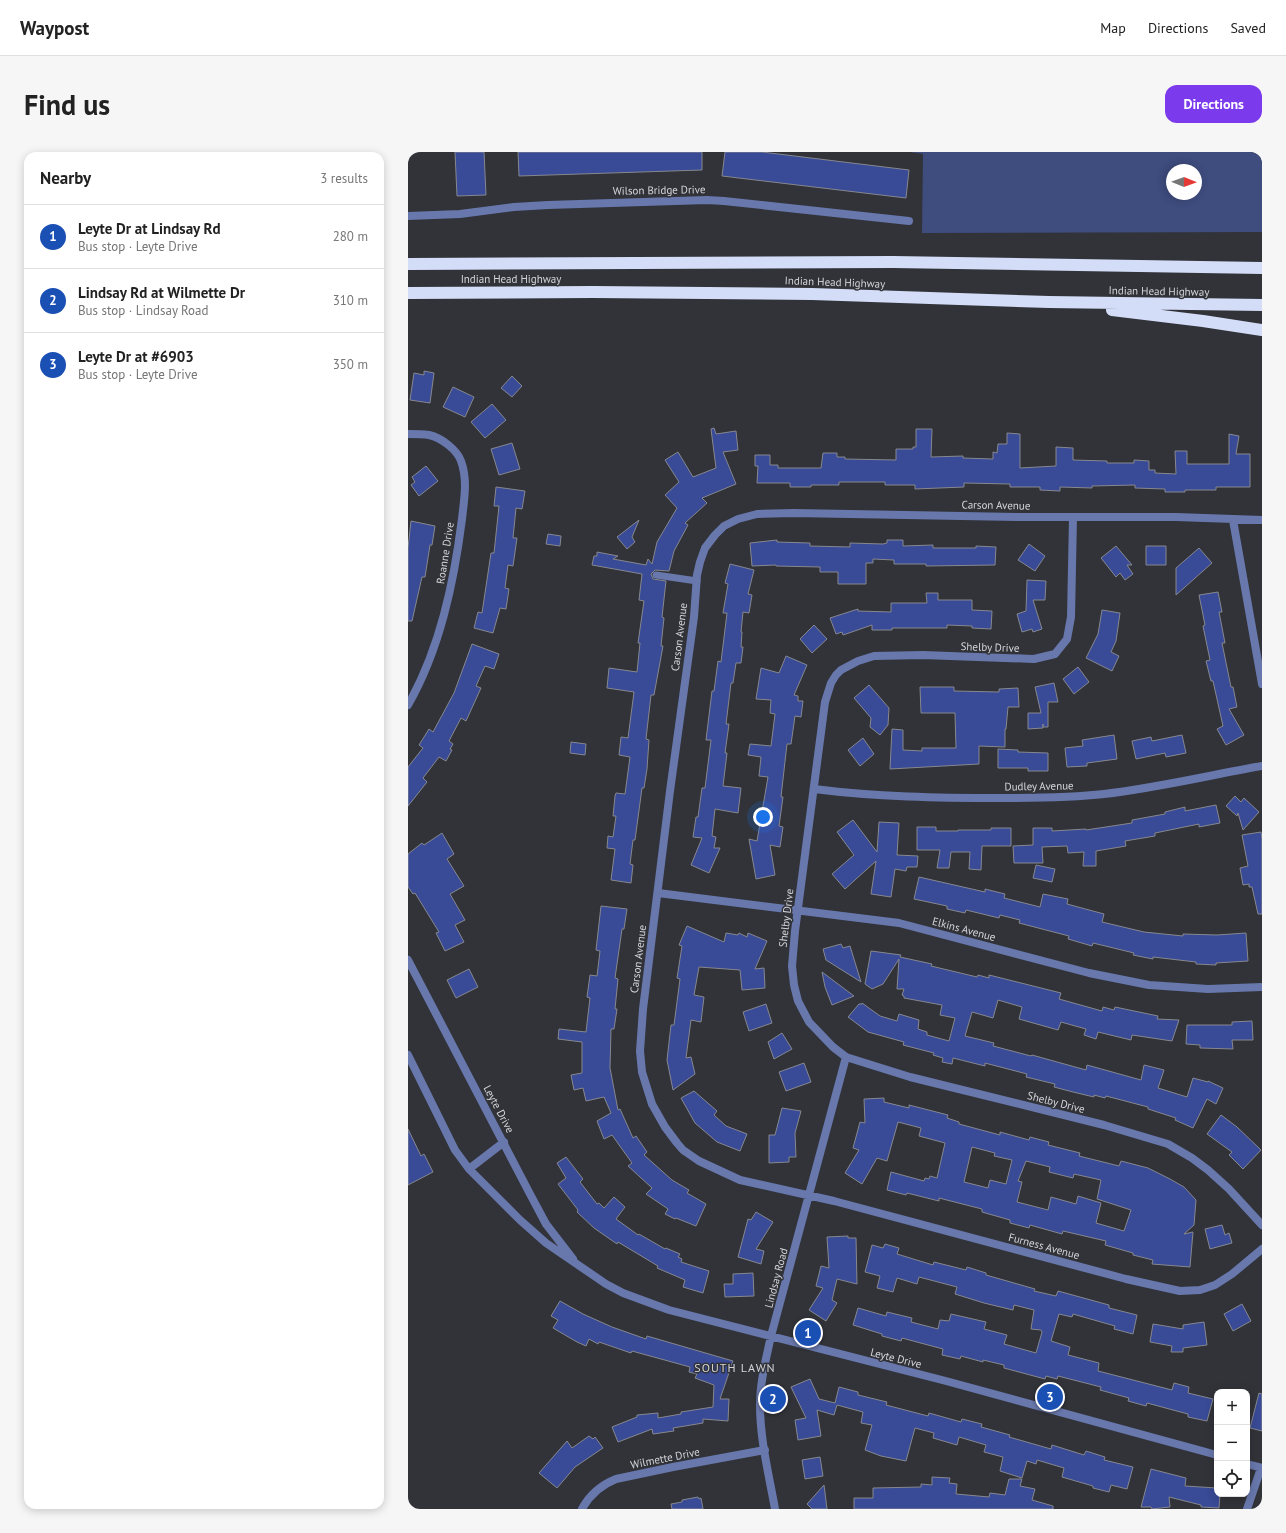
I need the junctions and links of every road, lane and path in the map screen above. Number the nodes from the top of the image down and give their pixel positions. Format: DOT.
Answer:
graph roads {
  1 [pos="408,216"];
  2 [pos="909,221"];
  3 [pos="408,264"];
  4 [pos="1262,268"];
  5 [pos="408,293"];
  6 [pos="1050,302"];
  7 [pos="1262,305"];
  8 [pos="1262,330"];
  9 [pos="408,434"];
  10 [pos="1073,516"];
  11 [pos="1233,520"];
  12 [pos="1262,520"];
  13 [pos="656,575"];
  14 [pos="696,581"];
  15 [pos="1262,684"];
  16 [pos="408,705"];
  17 [pos="1262,766"];
  18 [pos="814,789"];
  19 [pos="658,893"];
  20 [pos="798,912"];
  21 [pos="408,960"];
  22 [pos="1262,987"];
  23 [pos="408,1055"];
  24 [pos="846,1057"];
  25 [pos="504,1142"];
  26 [pos="469,1169"];
  27 [pos="810,1196"];
  28 [pos="1262,1225"];
  29 [pos="1262,1249"];
  30 [pos="577,1265"];
  31 [pos="771,1336"];
  32 [pos="765,1450"];
  33 [pos="1214,1454"];
  34 [pos="1250,1465"];
  35 [pos="1261,1468"];
  36 [pos="582,1509"];
  37 [pos="775,1509"];
  38 [pos="1247,1509"];
  1 -- 2 [label="street, Wilson Bridge Drive"];
  3 -- 4 [label="highway, Indian Head Highway"];
  5 -- 6 [label="highway, Indian Head Highway"];
  6 -- 7 [label="highway, Indian Head Highway"];
  6 -- 8 [label="highway"];
  9 -- 16 [label="street, Roanne Drive"];
  10 -- 11 [label="street, Carson Avenue"];
  10 -- 14 [label="street, Carson Avenue"];
  10 -- 18 [label="street, Shelby Drive"];
  11 -- 12 [label="street, Carson Avenue"];
  11 -- 15 [label="street"];
  13 -- 14 [label="lane"];
  14 -- 19 [label="street, Carson Avenue"];
  17 -- 18 [label="street, Dudley Avenue"];
  18 -- 20 [label="street, Shelby Drive"];
  19 -- 20 [label="street, Elkins Avenue"];
  19 -- 27 [label="street, Carson Avenue"];
  20 -- 22 [label="street, Elkins Avenue"];
  20 -- 24 [label="street, Shelby Drive"];
  21 -- 25 [label="street, Leyte Drive"];
  23 -- 26 [label="street, Leyte Drive"];
  24 -- 27 [label="street, Lindsay Road"];
  24 -- 28 [label="street, Shelby Drive"];
  25 -- 26 [label="street"];
  25 -- 30 [label="street, Leyte Drive"];
  26 -- 30 [label="street, Leyte Drive"];
  27 -- 29 [label="street, Furness Avenue"];
  27 -- 31 [label="street, Lindsay Road"];
  30 -- 31 [label="street, Leyte Drive"];
  31 -- 32 [label="street, Lindsay Road"];
  31 -- 33 [label="street, Leyte Drive"];
  32 -- 36 [label="street, Wilmette Drive"];
  32 -- 37 [label="street, Lindsay Road"];
  34 -- 35 [label="street"];
  35 -- 38 [label="street"];
}
